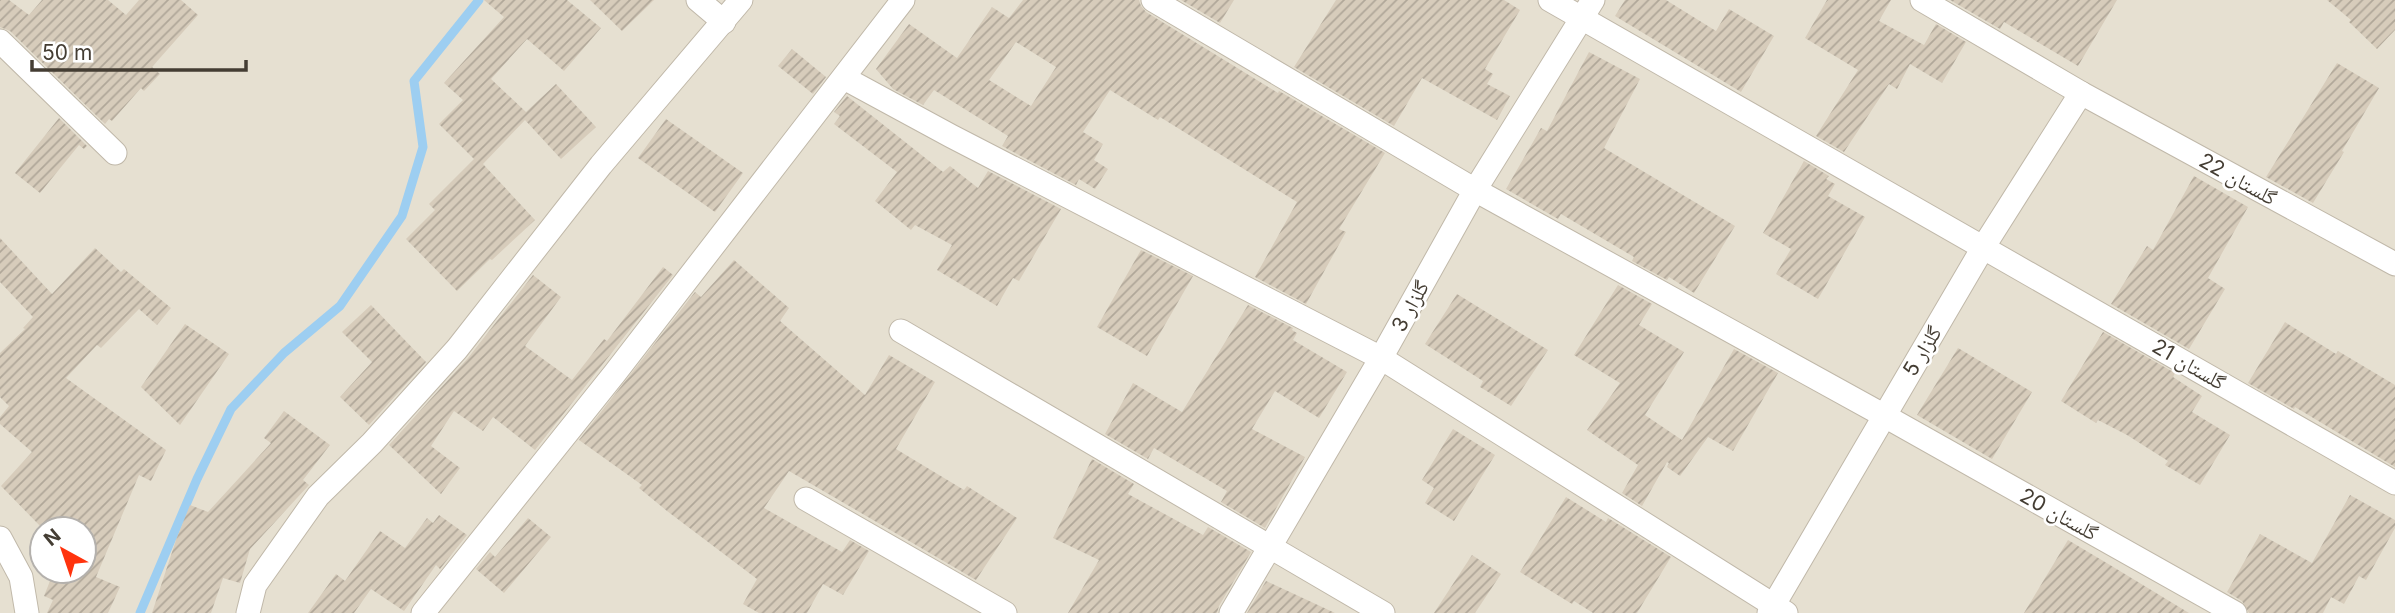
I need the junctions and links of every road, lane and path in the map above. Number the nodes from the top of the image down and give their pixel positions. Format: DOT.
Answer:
graph roads {
  1 [pos="698,0"];
  2 [pos="741,0"];
  3 [pos="903,0"];
  4 [pos="1153,0"];
  5 [pos="1550,0"];
  6 [pos="1922,0"];
  7 [pos="1587,9"];
  8 [pos="724,22"];
  9 [pos="0,41"];
  10 [pos="844,78"];
  11 [pos="2081,93"];
  12 [pos="115,153"];
  13 [pos="1475,190"];
  14 [pos="1984,246"];
  15 [pos="2395,264"];
  16 [pos="901,331"];
  17 [pos="1381,358"];
  18 [pos="1883,415"];
  19 [pos="2395,483"];
  20 [pos="806,499"];
  21 [pos="0,538"];
  22 [pos="1270,547"];
  23 [pos="1776,611"];
  24 [pos="27,613"];
  25 [pos="248,613"];
  26 [pos="423,613"];
  27 [pos="1004,613"];
  28 [pos="1231,613"];
  29 [pos="1383,613"];
  30 [pos="2235,613"];
  1 -- 8 [label="street"];
  2 -- 8 [label="street"];
  3 -- 10 [label="street"];
  4 -- 13 [label="street, گلستان 20"];
  5 -- 7 [label="street, گلستان 21"];
  6 -- 11 [label="street, گلستان 22"];
  7 -- 13 [label="street, گلزار 3"];
  7 -- 14 [label="street, گلستان 21"];
  8 -- 25 [label="street"];
  9 -- 12 [label="street"];
  10 -- 17 [label="street"];
  10 -- 26 [label="street"];
  11 -- 14 [label="street, گلزار 5"];
  11 -- 15 [label="street, گلستان 22"];
  13 -- 17 [label="street, گلزار 3"];
  13 -- 18 [label="street, گلستان 20"];
  14 -- 18 [label="street, گلزار 5"];
  14 -- 19 [label="street, گلستان 21"];
  16 -- 22 [label="street"];
  17 -- 22 [label="street, گلزار 3"];
  17 -- 23 [label="street"];
  18 -- 23 [label="street, گلزار 5"];
  18 -- 30 [label="street, گلستان 20"];
  20 -- 27 [label="street"];
  21 -- 24 [label="street"];
  22 -- 28 [label="street, گلزار 3"];
  22 -- 29 [label="street"];
}
